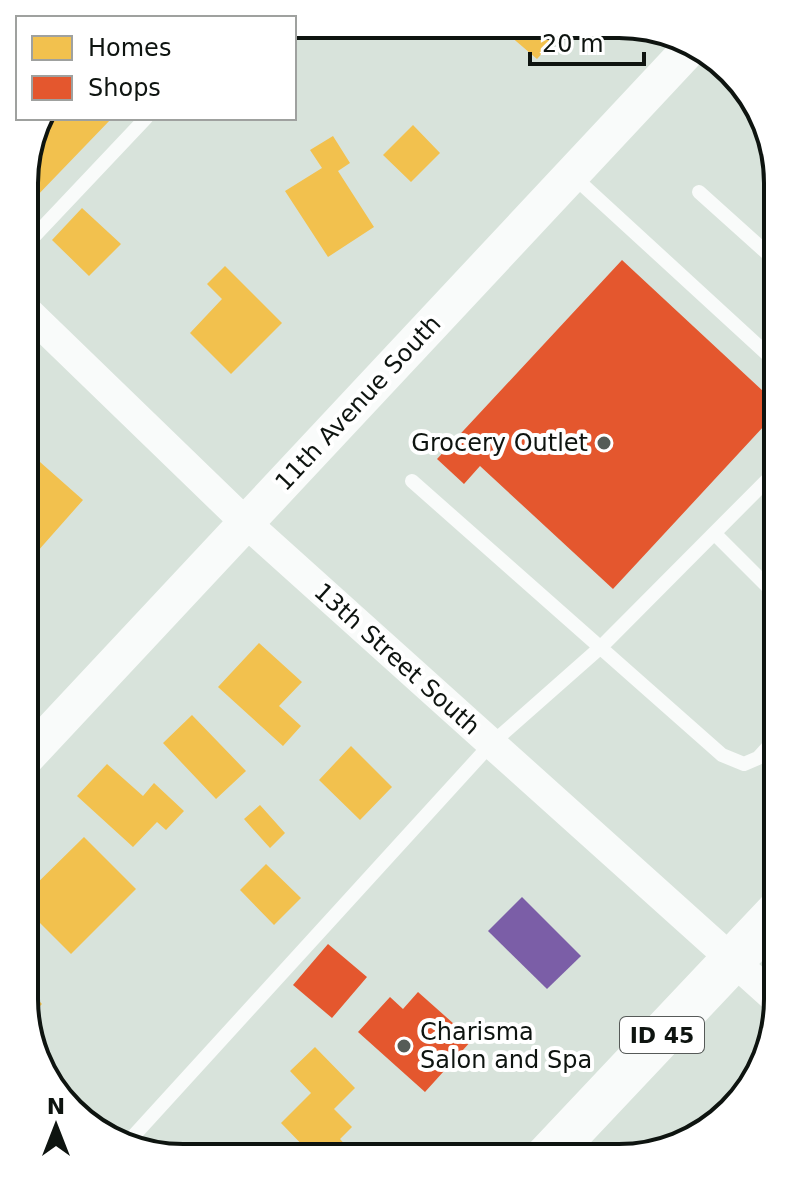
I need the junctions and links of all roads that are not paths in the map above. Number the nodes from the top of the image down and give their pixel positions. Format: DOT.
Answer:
graph roads {
  1 [pos="685,54"];
  2 [pos="144,120"];
  3 [pos="573,176"];
  4 [pos="699,192"];
  5 [pos="38,232"];
  6 [pos="764,250"];
  7 [pos="38,322"];
  8 [pos="764,351"];
  9 [pos="412,481"];
  10 [pos="764,484"];
  11 [pos="245,522"];
  12 [pos="716,535"];
  13 [pos="764,583"];
  14 [pos="602,646"];
  15 [pos="491,744"];
  16 [pos="38,745"];
  17 [pos="764,751"];
  18 [pos="764,927"];
  19 [pos="733,959"];
  20 [pos="764,988"];
  21 [pos="134,1135"];
  22 [pos="559,1144"];
  1 -- 3 [label="street, 11th Avenue South"];
  2 -- 5 [label="lane"];
  3 -- 8 [label="lane"];
  3 -- 11 [label="street, 11th Avenue South"];
  4 -- 6 [label="lane"];
  7 -- 11 [label="street, 13th Street South"];
  9 -- 14 [label="lane"];
  10 -- 12 [label="lane"];
  11 -- 15 [label="street, 13th Street South"];
  11 -- 16 [label="street, 11th Avenue South"];
  12 -- 13 [label="lane"];
  12 -- 14 [label="lane"];
  14 -- 15 [label="lane"];
  14 -- 17 [label="lane"];
  15 -- 19 [label="street, 13th Street South"];
  15 -- 21 [label="lane"];
  18 -- 19 [label="main road, ID 45"];
  19 -- 20 [label="street, 13th Street South"];
  19 -- 22 [label="main road, ID 45"];
}
